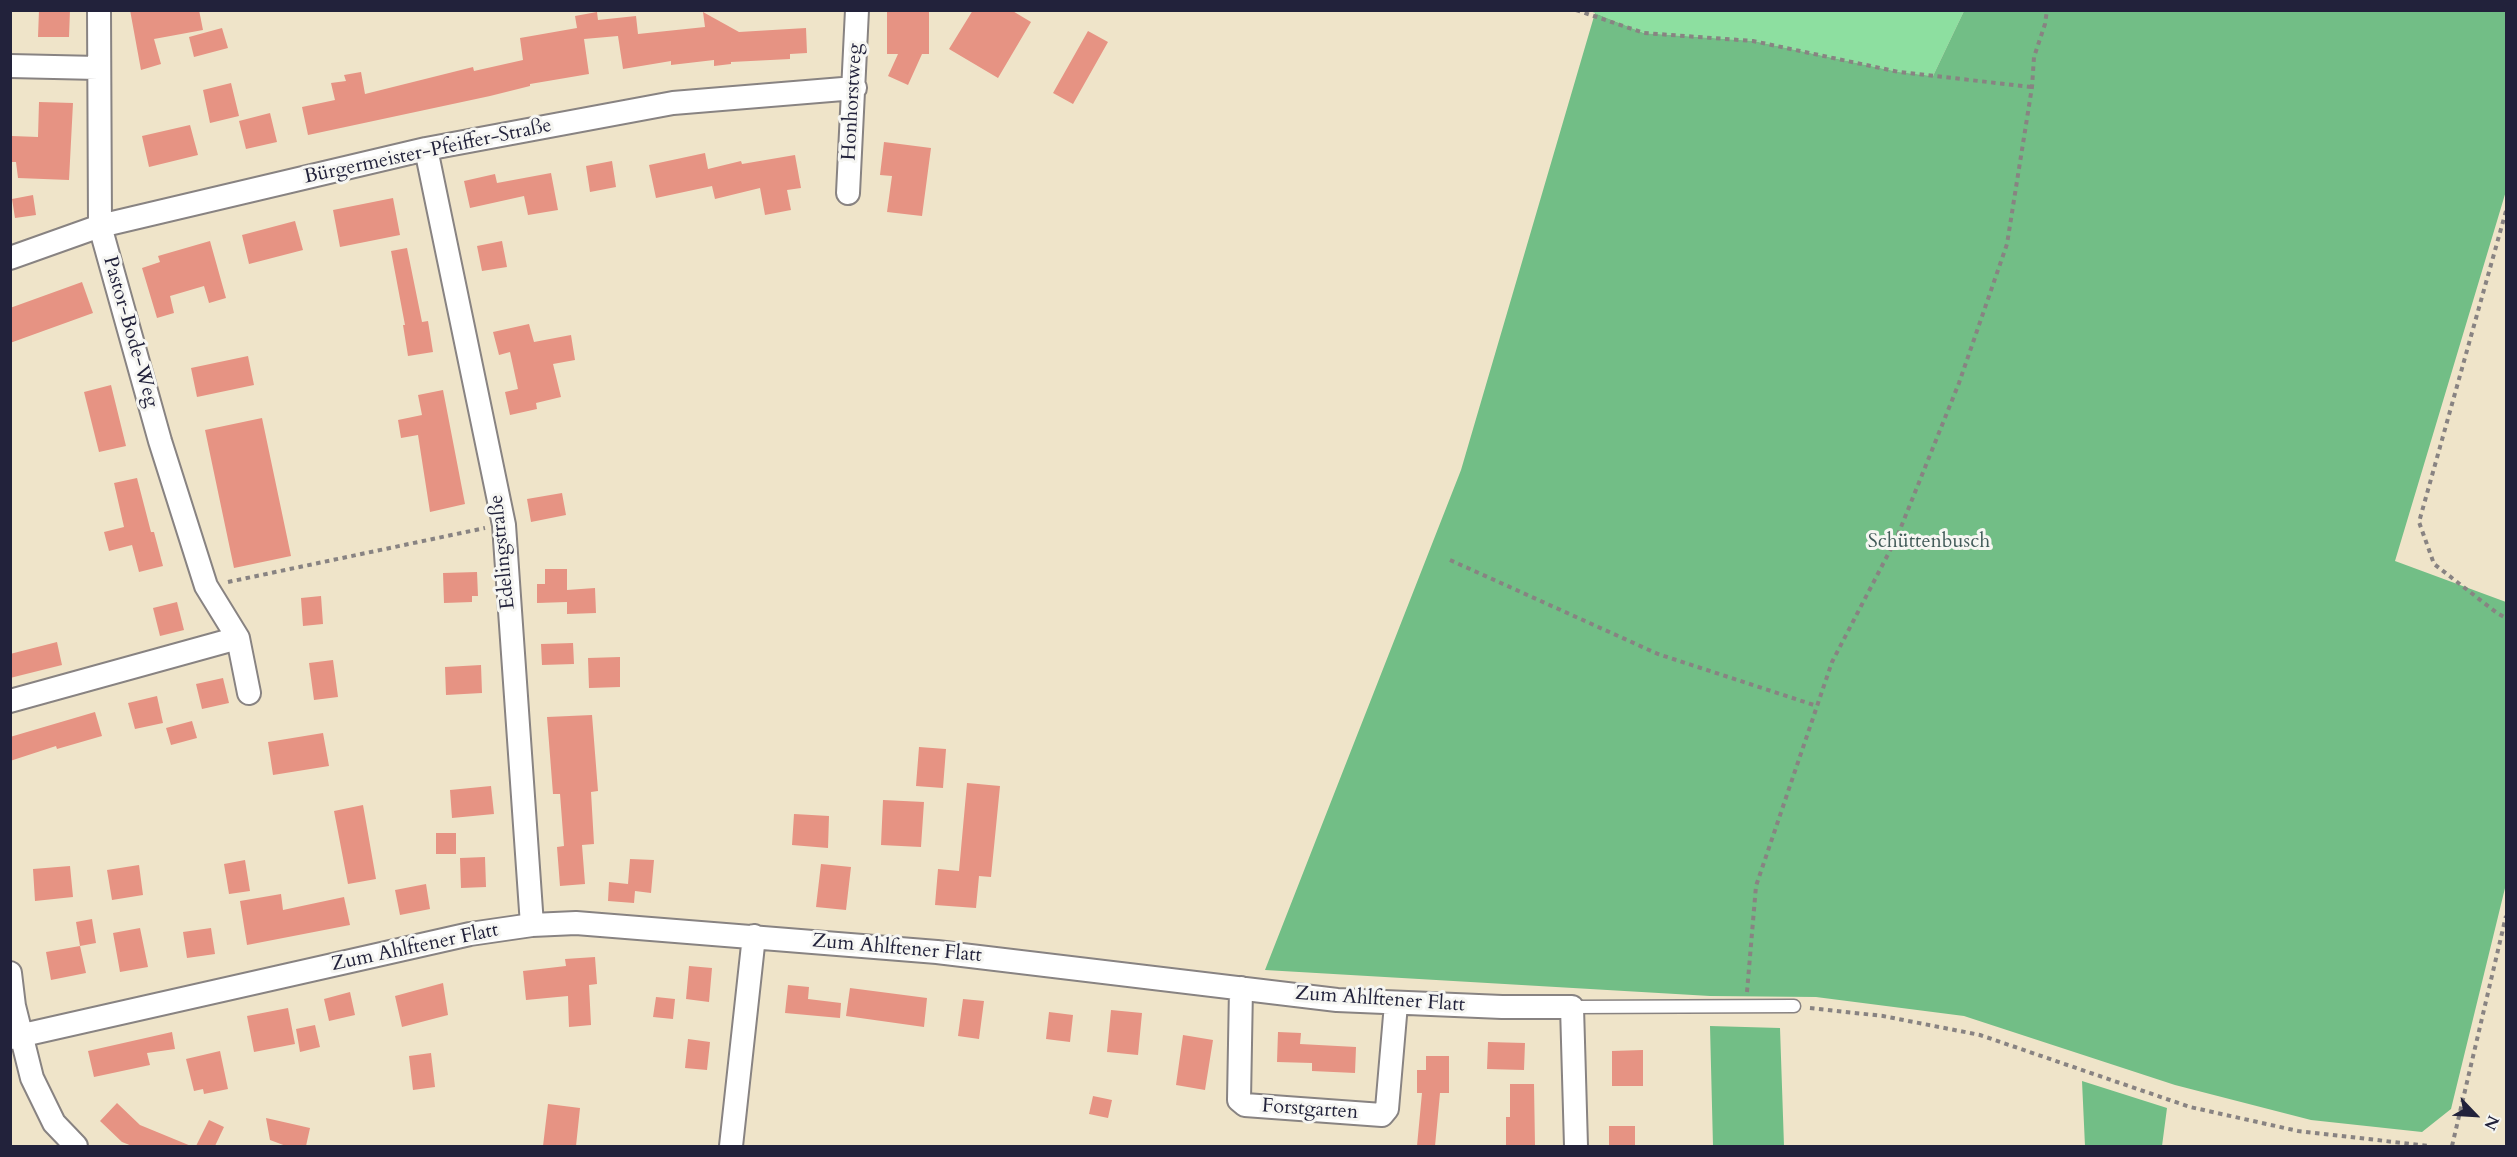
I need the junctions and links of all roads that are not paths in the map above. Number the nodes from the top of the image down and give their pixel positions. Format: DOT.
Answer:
graph roads {
  1 [pos="99,10"];
  2 [pos="857,10"];
  3 [pos="10,66"];
  4 [pos="98,68"];
  5 [pos="855,88"];
  6 [pos="426,149"];
  7 [pos="848,193"];
  8 [pos="100,226"];
  9 [pos="10,258"];
  10 [pos="238,638"];
  11 [pos="249,693"];
  12 [pos="10,701"];
  13 [pos="532,925"];
  14 [pos="754,936"];
  15 [pos="10,973"];
  16 [pos="1240,988"];
  17 [pos="1396,1004"];
  18 [pos="1794,1006"];
  19 [pos="1572,1007"];
  20 [pos="16,1037"];
  21 [pos="76,1146"];
  22 [pos="731,1146"];
  23 [pos="1576,1146"];
  1 -- 4 [label="street, Pastor-Bode-Weg"];
  2 -- 5 [label="street, Honhorstweg"];
  3 -- 4 [label="street"];
  4 -- 8 [label="street, Pastor-Bode-Weg"];
  5 -- 6 [label="street, Bürgermeister-Pfeiffer-Straße"];
  5 -- 7 [label="street, Honhorstweg"];
  6 -- 8 [label="street, Bürgermeister-Pfeiffer-Straße"];
  6 -- 13 [label="street, Edelingstraße"];
  8 -- 9 [label="street, Bürgermeister-Pfeiffer-Straße"];
  8 -- 10 [label="street, Pastor-Bode-Weg"];
  10 -- 11 [label="street, Pastor-Bode-Weg"];
  10 -- 12 [label="street"];
  13 -- 14 [label="street, Zum Ahlftener Flatt"];
  13 -- 20 [label="street, Zum Ahlftener Flatt"];
  14 -- 16 [label="street, Zum Ahlftener Flatt"];
  14 -- 22 [label="street"];
  15 -- 20 [label="street"];
  16 -- 17 [label="street, Zum Ahlftener Flatt"];
  16 -- 17 [label="street, Forstgarten"];
  17 -- 19 [label="street, Zum Ahlftener Flatt"];
  18 -- 19 [label="lane, Zum Ahlftener Flatt"];
  19 -- 23 [label="street"];
  20 -- 21 [label="street"];
}
